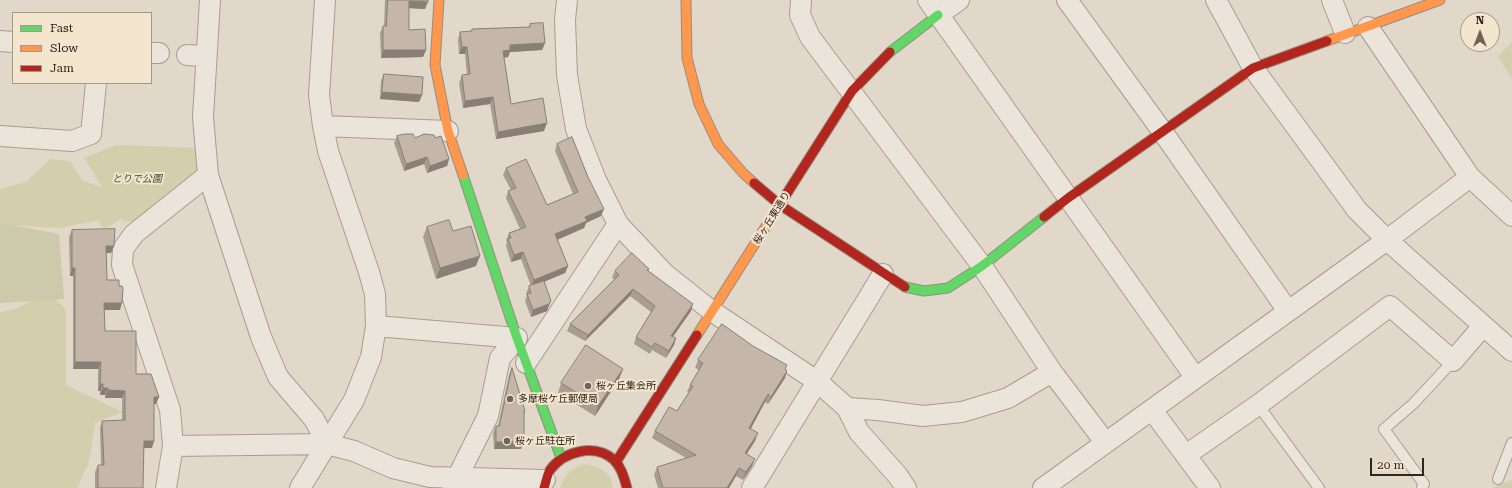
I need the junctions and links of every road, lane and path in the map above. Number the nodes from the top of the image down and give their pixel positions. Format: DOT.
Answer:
graph roads {
  1 [pos="210,0"];
  2 [pos="325,0"];
  3 [pos="439,0"];
  4 [pos="567,0"];
  5 [pos="686,0"];
  6 [pos="801,0"];
  7 [pos="959,0"];
  8 [pos="1067,0"];
  9 [pos="1216,0"];
  10 [pos="1332,0"];
  11 [pos="1440,0"];
  12 [pos="933,7"];
  13 [pos="1368,27"];
  14 [pos="1345,33"];
  15 [pos="0,41"];
  16 [pos="12,42"];
  17 [pos="1253,68"];
  18 [pos="96,84"];
  19 [pos="852,91"];
  20 [pos="323,126"];
  21 [pos="448,131"];
  22 [pos="1162,132"];
  23 [pos="0,136"];
  24 [pos="208,175"];
  25 [pos="1470,177"];
  26 [pos="1068,198"];
  27 [pos="780,205"];
  28 [pos="1512,216"];
  29 [pos="618,224"];
  30 [pos="1387,240"];
  31 [pos="982,266"];
  32 [pos="883,274"];
  33 [pos="1288,311"];
  34 [pos="713,312"];
  35 [pos="376,326"];
  36 [pos="1483,326"];
  37 [pos="517,338"];
  38 [pos="1512,351"];
  39 [pos="1453,361"];
  40 [pos="526,363"];
  41 [pos="1052,372"];
  42 [pos="1195,377"];
  43 [pos="818,382"];
  44 [pos="1258,405"];
  45 [pos="847,408"];
  46 [pos="1152,410"];
  47 [pos="1105,442"];
  48 [pos="1512,443"];
  49 [pos="327,444"];
  50 [pos="173,446"];
  51 [pos="1186,455"];
  52 [pos="561,458"];
  53 [pos="616,462"];
  54 [pos="1498,479"];
  55 [pos="455,483"];
  56 [pos="544,484"];
  57 [pos="166,488"];
  58 [pos="300,488"];
  59 [pos="627,488"];
  60 [pos="752,488"];
  61 [pos="906,488"];
  62 [pos="1043,488"];
  63 [pos="1210,488"];
  64 [pos="1319,488"];
  65 [pos="1422,488"];
  1 -- 24 [label="street"];
  2 -- 20 [label="street"];
  3 -- 21 [label="street"];
  4 -- 29 [label="street"];
  5 -- 27 [label="street"];
  6 -- 19 [label="street"];
  7 -- 12 [label="street, 桜ヶ丘東通り"];
  8 -- 22 [label="street"];
  9 -- 17 [label="street"];
  10 -- 14 [label="street"];
  11 -- 13 [label="street"];
  12 -- 19 [label="street, 桜ヶ丘東通り"];
  12 -- 26 [label="street"];
  13 -- 14 [label="street"];
  13 -- 25 [label="street"];
  14 -- 17 [label="street"];
  15 -- 16 [label="street"];
  17 -- 22 [label="street"];
  17 -- 30 [label="street"];
  18 -- 23 [label="street"];
  19 -- 27 [label="street, 桜ヶ丘東通り"];
  19 -- 31 [label="street"];
  20 -- 21 [label="street"];
  20 -- 35 [label="street"];
  21 -- 37 [label="street"];
  22 -- 26 [label="street"];
  22 -- 33 [label="street"];
  24 -- 49 [label="street"];
  24 -- 50 [label="street"];
  25 -- 28 [label="street"];
  25 -- 30 [label="street"];
  26 -- 31 [label="street"];
  26 -- 42 [label="street"];
  27 -- 32 [label="street"];
  27 -- 34 [label="street, 桜ヶ丘東通り"];
  29 -- 34 [label="street"];
  29 -- 40 [label="street"];
  30 -- 33 [label="street"];
  30 -- 36 [label="street"];
  31 -- 32 [label="street"];
  31 -- 41 [label="street"];
  32 -- 43 [label="street"];
  33 -- 42 [label="street"];
  34 -- 43 [label="street"];
  34 -- 53 [label="street, 桜ヶ丘東通り"];
  35 -- 37 [label="street"];
  35 -- 49 [label="street"];
  36 -- 38 [label="street"];
  36 -- 39 [label="street"];
  37 -- 40 [label="street"];
  37 -- 55 [label="street"];
  39 -- 44 [label="street"];
  39 -- 65 [label="lane"];
  40 -- 52 [label="street"];
  41 -- 45 [label="street"];
  41 -- 47 [label="street"];
  42 -- 46 [label="street"];
  43 -- 45 [label="street"];
  43 -- 60 [label="street"];
  44 -- 51 [label="street"];
  44 -- 64 [label="lane"];
  45 -- 61 [label="street"];
  46 -- 47 [label="street"];
  46 -- 51 [label="street"];
  47 -- 62 [label="street"];
  48 -- 54 [label="lane"];
  49 -- 50 [label="street"];
  49 -- 55 [label="street"];
  49 -- 58 [label="street"];
  50 -- 57 [label="street"];
  51 -- 63 [label="street"];
  52 -- 53 [label="street"];
  52 -- 56 [label="street"];
  53 -- 59 [label="street"];
  55 -- 56 [label="street"];
}
